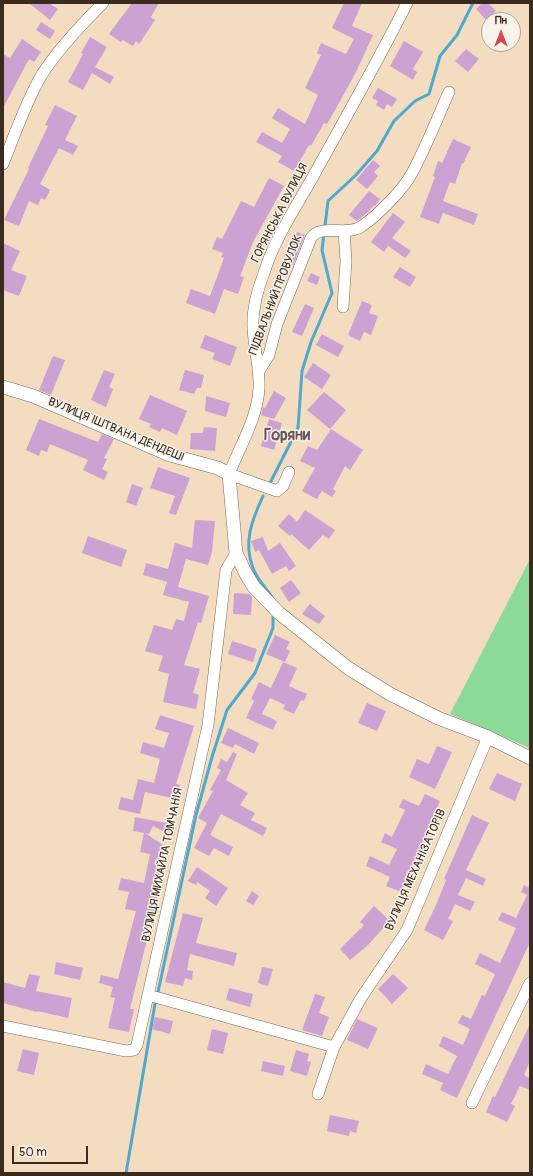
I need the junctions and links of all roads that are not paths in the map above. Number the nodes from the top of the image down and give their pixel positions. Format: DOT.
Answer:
graph roads {
  1 [pos="103,3"];
  2 [pos="406,3"];
  3 [pos="449,92"];
  4 [pos="3,164"];
  5 [pos="344,231"];
  6 [pos="343,306"];
  7 [pos="259,372"];
  8 [pos="3,387"];
  9 [pos="289,472"];
  10 [pos="229,474"];
  11 [pos="236,553"];
  12 [pos="488,737"];
  13 [pos="530,758"];
  14 [pos="530,983"];
  15 [pos="148,995"];
  16 [pos="3,1026"];
  17 [pos="334,1047"];
  18 [pos="318,1094"];
  19 [pos="472,1103"];
  1 -- 4 [label="street"];
  2 -- 7 [label="street, ГОРЯНСЬКА ВУЛИЦЯ"];
  3 -- 5 [label="street, ПІДВАЛЬНИЙ ПРОВУЛОК"];
  5 -- 6 [label="street"];
  5 -- 7 [label="street, ПІДВАЛЬНИЙ ПРОВУЛОК"];
  7 -- 10 [label="street, ГОРЯНСЬКА ВУЛИЦЯ"];
  8 -- 10 [label="street, ВУЛИЦЯ ІШТВАНА ДЕНДЕШІ"];
  9 -- 10 [label="street"];
  10 -- 11 [label="street"];
  11 -- 12 [label="street"];
  11 -- 15 [label="street, ВУЛИЦЯ МИХАЙЛА ТОМЧАНІЯ"];
  12 -- 13 [label="street"];
  12 -- 17 [label="street, ВУЛИЦЯ МЕХАНІЗАТОРІВ"];
  14 -- 19 [label="street"];
  15 -- 16 [label="street, ВУЛИЦЯ МИХАЙЛА ТОМЧАНІЯ"];
  15 -- 17 [label="street"];
  17 -- 18 [label="street, ВУЛИЦЯ МЕХАНІЗАТОРІВ"];
}
